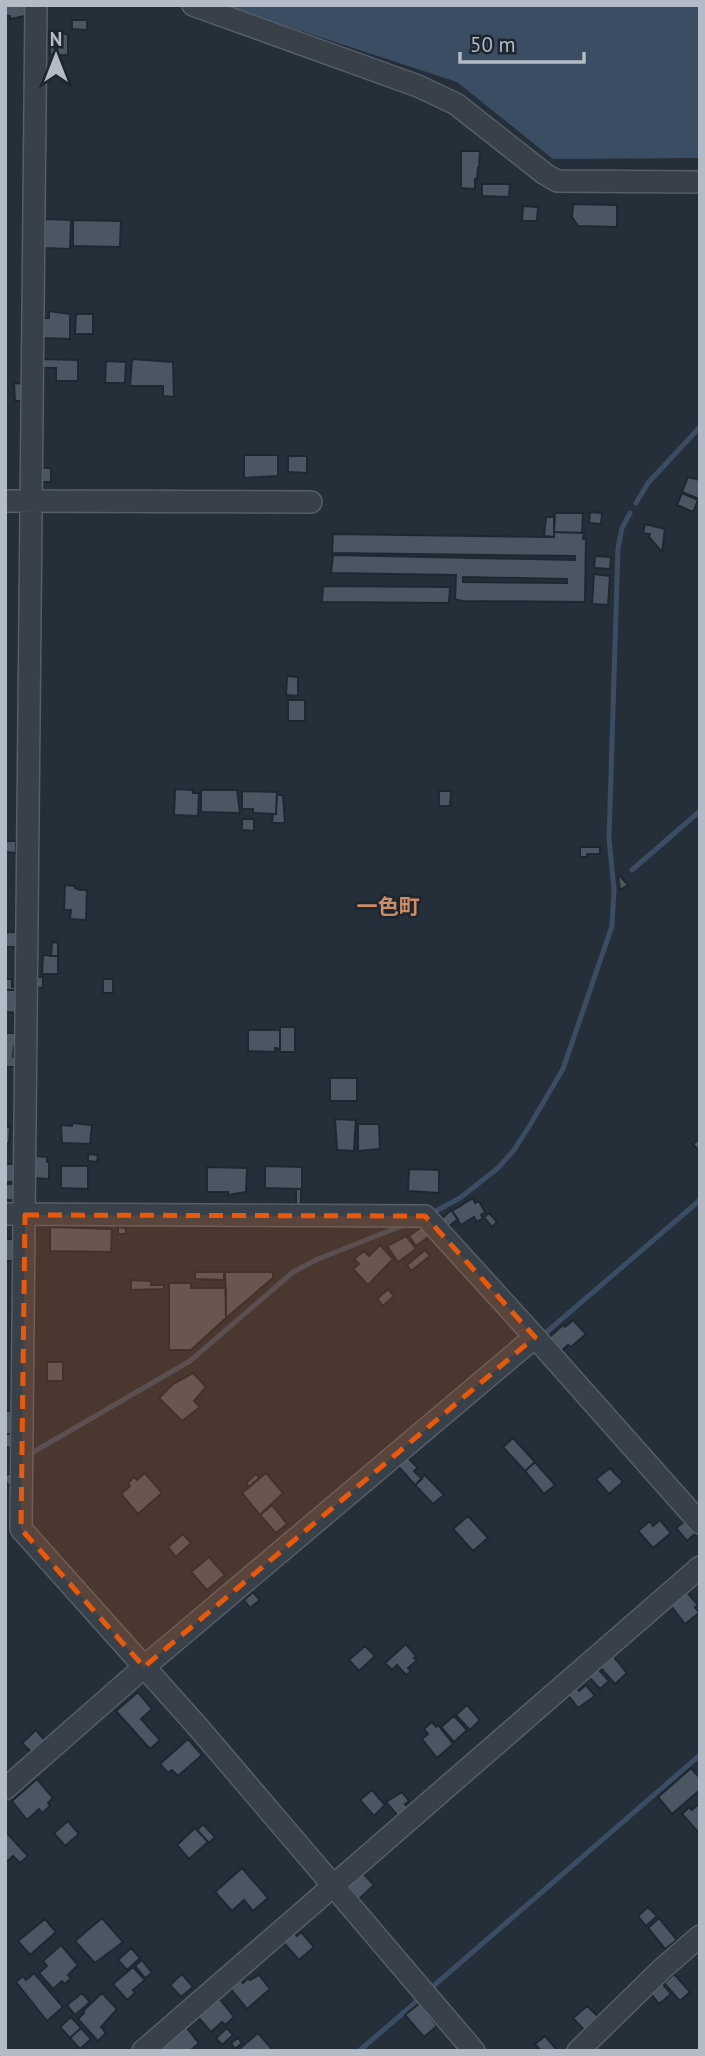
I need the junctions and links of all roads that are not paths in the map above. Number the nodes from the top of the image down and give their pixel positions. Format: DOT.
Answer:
graph roads {
  1 [pos="36,5"];
  2 [pos="193,5"];
  3 [pos="700,182"];
  4 [pos="5,501"];
  5 [pos="32,501"];
  6 [pos="311,502"];
  7 [pos="15,1215"];
  8 [pos="535,1337"];
  9 [pos="700,1523"];
  10 [pos="700,1567"];
  11 [pos="144,1667"];
  12 [pos="5,1789"];
  13 [pos="331,1886"];
  14 [pos="700,1936"];
  15 [pos="143,2051"];
  16 [pos="474,2051"];
  17 [pos="578,2051"];
  1 -- 5 [label="street"];
  2 -- 3 [label="street"];
  4 -- 5 [label="street"];
  5 -- 6 [label="street"];
  5 -- 7 [label="street"];
  7 -- 8 [label="street"];
  7 -- 11 [label="street"];
  8 -- 9 [label="street"];
  8 -- 11 [label="street"];
  10 -- 13 [label="street"];
  11 -- 12 [label="street"];
  11 -- 13 [label="street"];
  13 -- 15 [label="street"];
  13 -- 16 [label="street"];
  14 -- 17 [label="street"];
}
